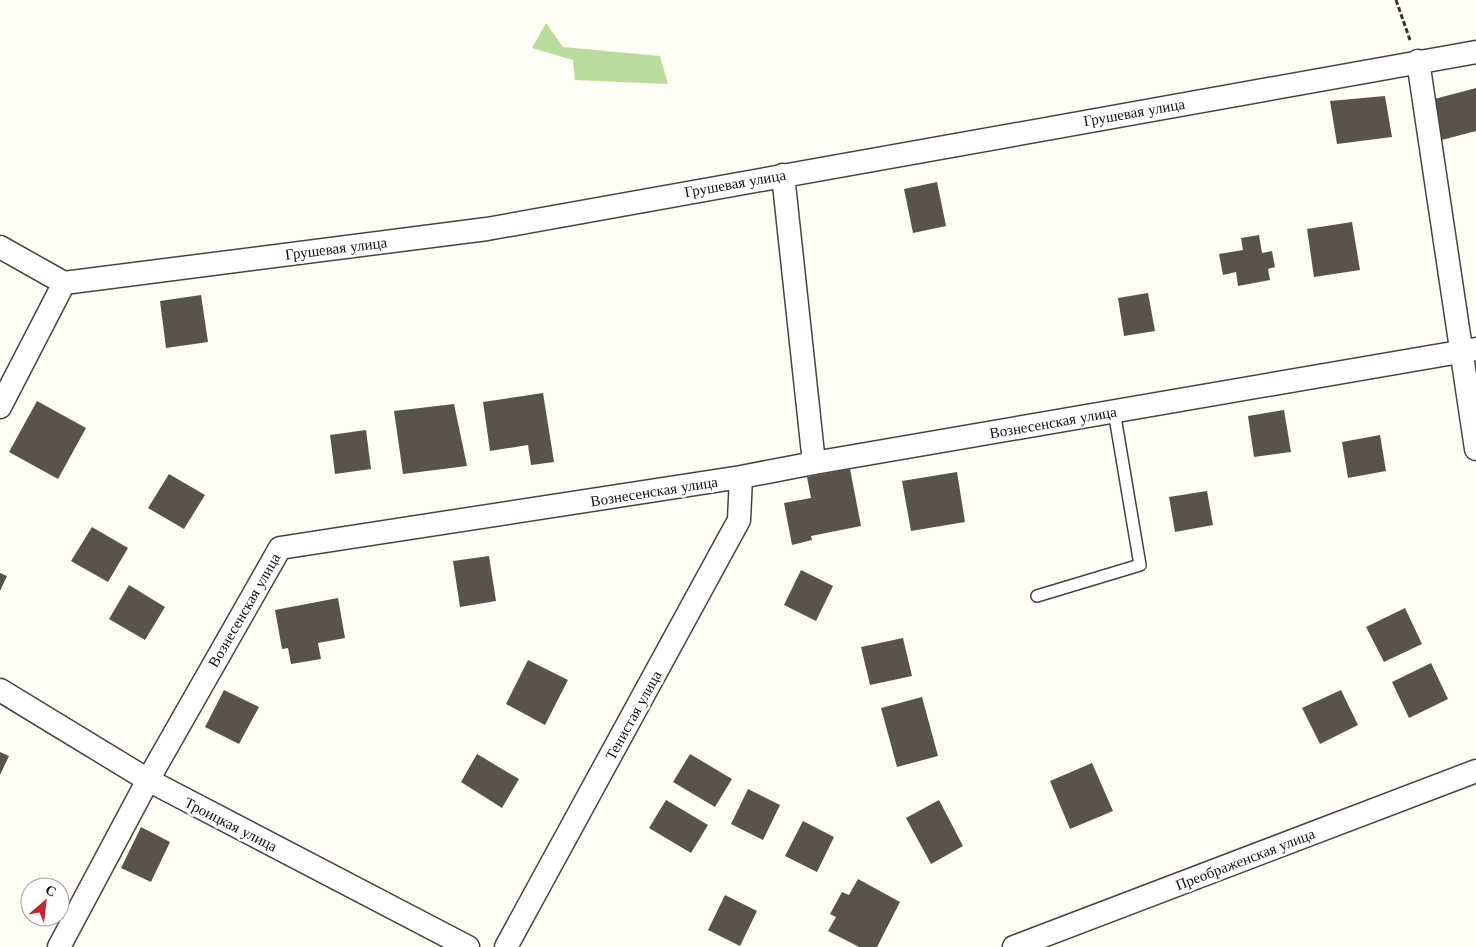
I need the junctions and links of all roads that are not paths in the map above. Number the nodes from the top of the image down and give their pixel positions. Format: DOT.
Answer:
graph roads {
  1 [pos="1476,52"];
  2 [pos="1418,61"];
  3 [pos="783,175"];
  4 [pos="0,247"];
  5 [pos="64,283"];
  6 [pos="1469,350"];
  7 [pos="0,407"];
  8 [pos="1114,411"];
  9 [pos="1476,449"];
  10 [pos="814,463"];
  11 [pos="741,477"];
  12 [pos="1037,596"];
  13 [pos="0,690"];
  14 [pos="1476,771"];
  15 [pos="148,780"];
  16 [pos="59,947"];
  17 [pos="468,947"];
  18 [pos="506,947"];
  19 [pos="1014,947"];
  1 -- 2 [label="street, Грушевая улица"];
  2 -- 3 [label="street, Грушевая улица"];
  2 -- 6 [label="street"];
  3 -- 5 [label="street, Грушевая улица"];
  3 -- 10 [label="street"];
  4 -- 5 [label="street"];
  5 -- 7 [label="street"];
  6 -- 8 [label="street, Вознесенская улица"];
  6 -- 9 [label="street"];
  8 -- 10 [label="street, Вознесенская улица"];
  8 -- 12 [label="lane"];
  10 -- 11 [label="street, Вознесенская улица"];
  11 -- 15 [label="street, Вознесенская улица"];
  11 -- 18 [label="street, Тенистая улица"];
  13 -- 15 [label="street, Троицкая улица"];
  14 -- 19 [label="street, Преображенская улица"];
  15 -- 16 [label="street, Вознесенская улица"];
  15 -- 17 [label="street, Троицкая улица"];
}
